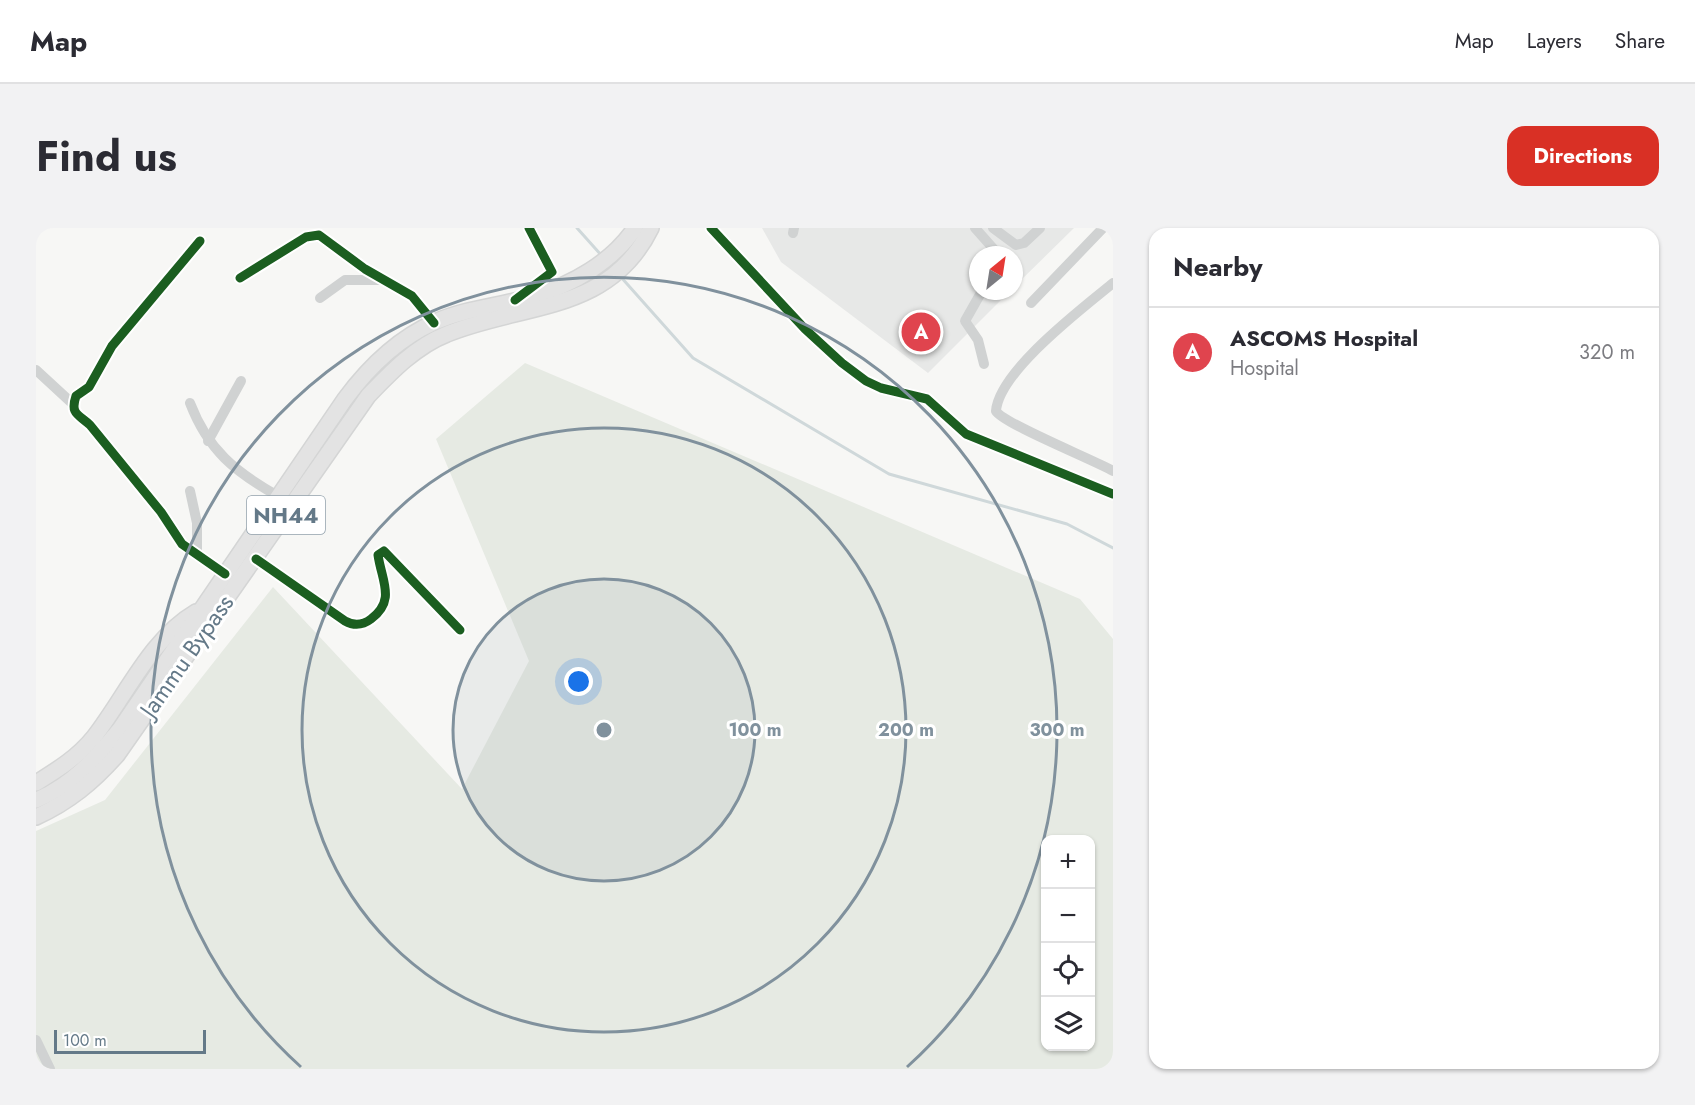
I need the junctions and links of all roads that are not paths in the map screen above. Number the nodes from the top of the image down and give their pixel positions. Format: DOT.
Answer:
graph roads {
  1 [pos="529,228"];
  2 [pos="635,228"];
  3 [pos="651,228"];
  4 [pos="711,228"];
  5 [pos="975,228"];
  6 [pos="993,228"];
  7 [pos="1040,228"];
  8 [pos="1103,228"];
  9 [pos="200,241"];
  10 [pos="991,246"];
  11 [pos="240,278"];
  12 [pos="385,280"];
  13 [pos="1113,283"];
  14 [pos="320,298"];
  15 [pos="515,300"];
  16 [pos="977,300"];
  17 [pos="1031,303"];
  18 [pos="434,322"];
  19 [pos="984,364"];
  20 [pos="36,370"];
  21 [pos="242,381"];
  22 [pos="190,403"];
  23 [pos="74,405"];
  24 [pos="208,441"];
  25 [pos="1113,471"];
  26 [pos="190,491"];
  27 [pos="1113,494"];
  28 [pos="278,496"];
  29 [pos="197,556"];
  30 [pos="256,559"];
  31 [pos="225,574"];
  32 [pos="202,608"];
  33 [pos="460,630"];
  34 [pos="36,783"];
  35 [pos="36,800"];
  36 [pos="36,817"];
  37 [pos="36,1040"];
  38 [pos="50,1069"];
  1 -- 15 [label="street"];
  2 -- 15 [label="highway, Jammu Bypass / NH44"];
  3 -- 30 [label="highway, Jammu Bypass / NH44"];
  4 -- 27 [label="street"];
  5 -- 10 [label="street"];
  6 -- 7 [label="street"];
  8 -- 17 [label="street"];
  9 -- 23 [label="street"];
  11 -- 12 [label="street"];
  12 -- 14 [label="street"];
  12 -- 18 [label="street"];
  13 -- 25 [label="street"];
  15 -- 18 [label="highway, Jammu Bypass / NH44"];
  16 -- 19 [label="street"];
  18 -- 28 [label="highway, Jammu Bypass / NH44"];
  20 -- 23 [label="street"];
  21 -- 24 [label="street"];
  22 -- 24 [label="street"];
  23 -- 29 [label="street"];
  24 -- 28 [label="street"];
  26 -- 29 [label="street"];
  28 -- 31 [label="highway, Jammu Bypass / NH44"];
  29 -- 31 [label="street"];
  30 -- 33 [label="street"];
  30 -- 36 [label="highway, Jammu Bypass / NH44"];
  31 -- 32 [label="highway, Jammu Bypass / NH44"];
  32 -- 34 [label="highway"];
  32 -- 35 [label="highway, Jammu Bypass / NH44"];
  37 -- 38 [label="street"];
}
